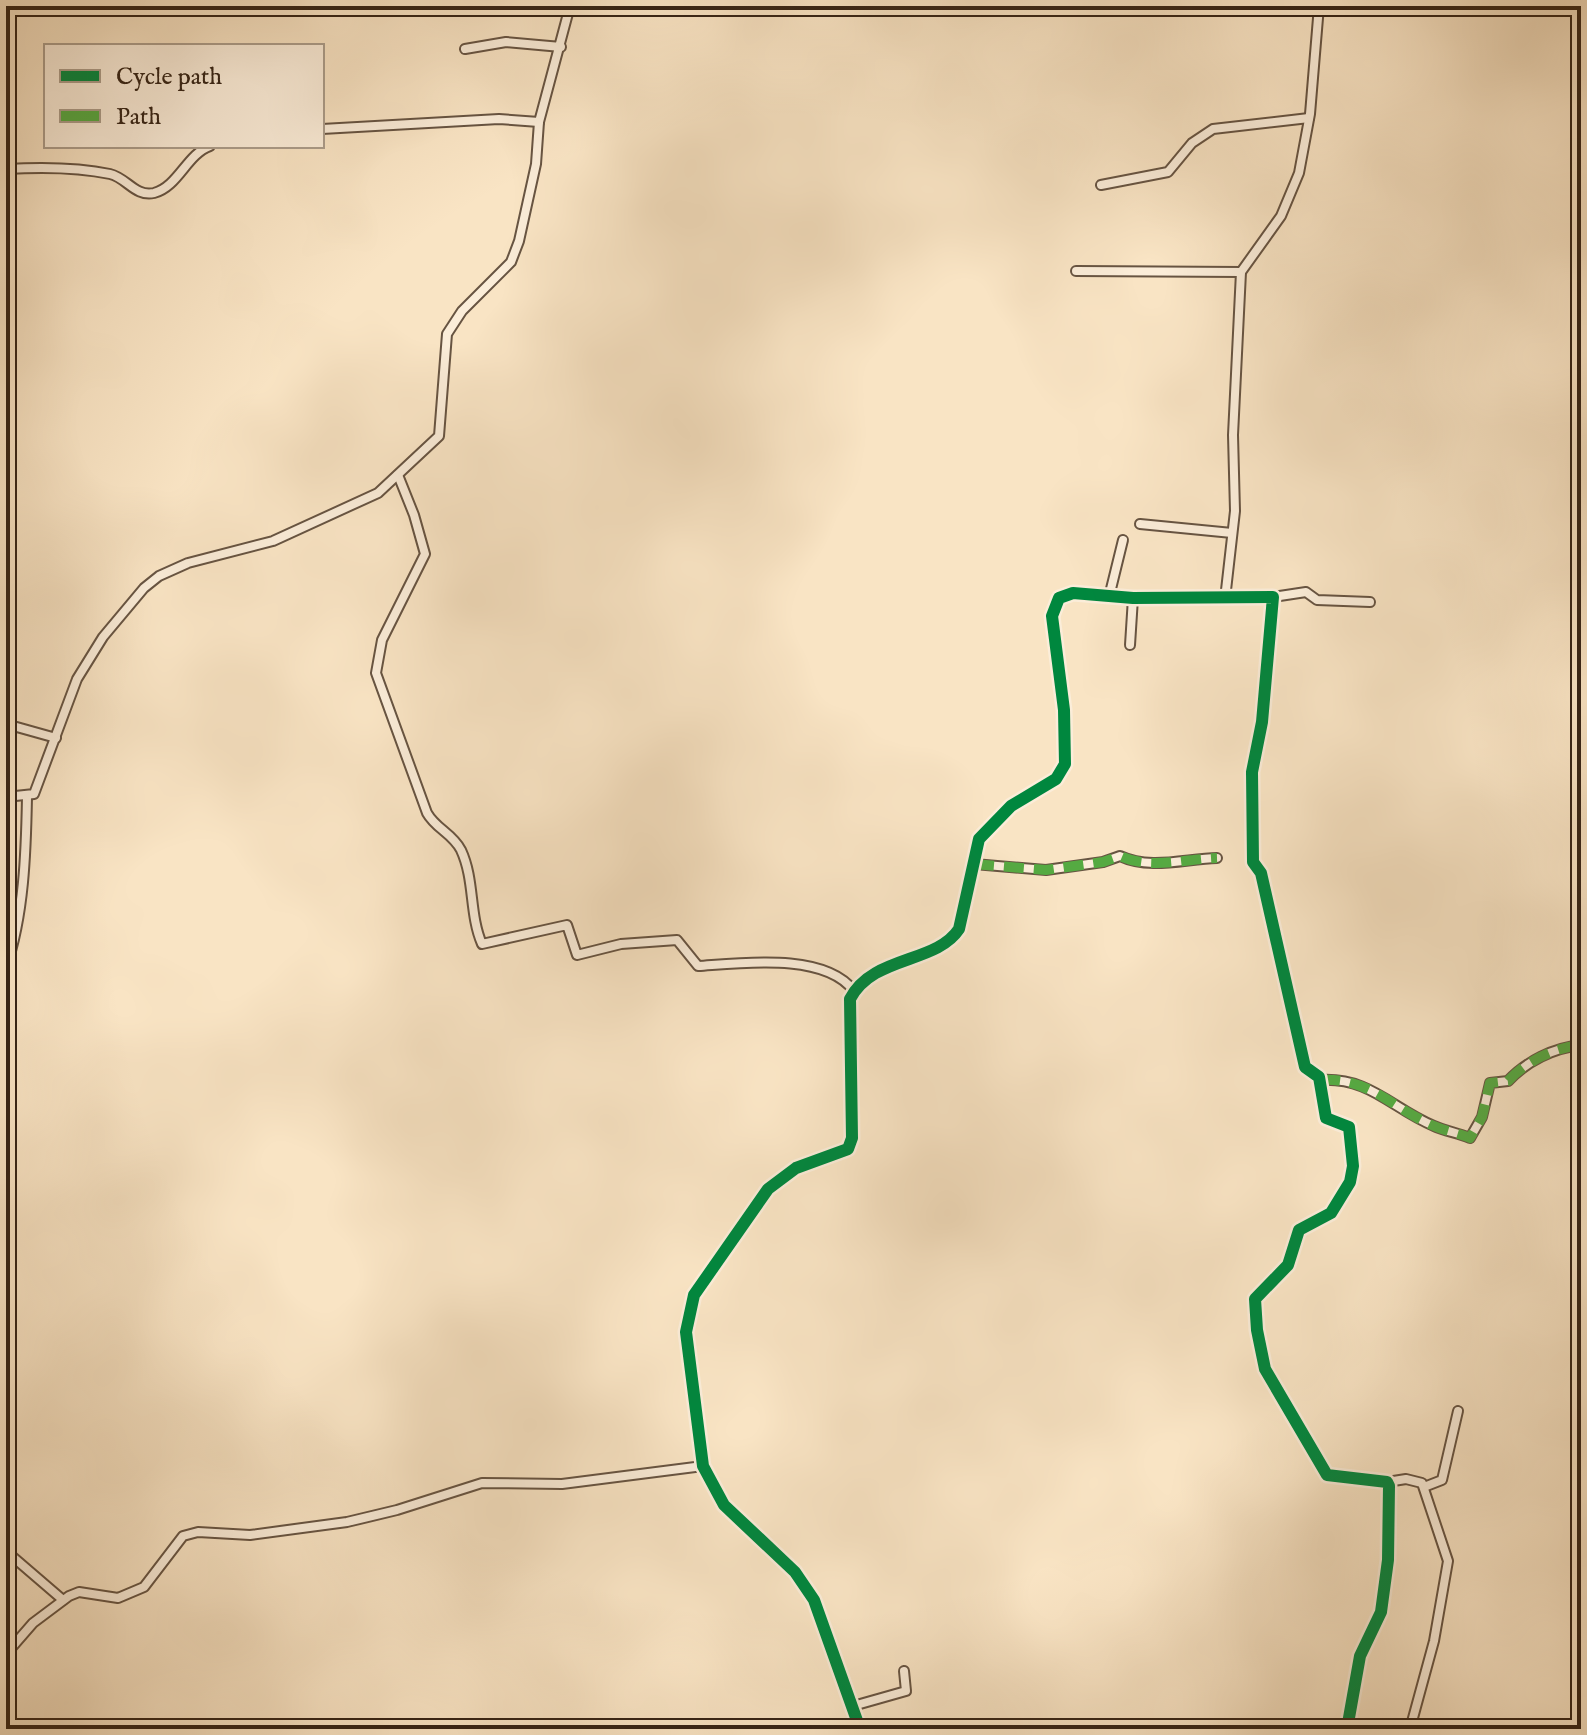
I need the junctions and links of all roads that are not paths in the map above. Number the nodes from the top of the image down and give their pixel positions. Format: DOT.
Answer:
graph roads {
  1 [pos="570,6"];
  2 [pos="1319,6"];
  3 [pos="561,47"];
  4 [pos="465,49"];
  5 [pos="1309,118"];
  6 [pos="539,122"];
  7 [pos="324,129"];
  8 [pos="208,148"];
  9 [pos="6,169"];
  10 [pos="1101,185"];
  11 [pos="1076,271"];
  12 [pos="1241,272"];
  13 [pos="398,475"];
  14 [pos="1140,524"];
  15 [pos="1232,533"];
  16 [pos="1123,540"];
  17 [pos="1109,597"];
  18 [pos="1273,597"];
  19 [pos="1133,598"];
  20 [pos="1225,599"];
  21 [pos="1370,602"];
  22 [pos="1130,645"];
  23 [pos="6,724"];
  24 [pos="56,738"];
  25 [pos="6,797"];
  26 [pos="27,797"];
  27 [pos="1217,858"];
  28 [pos="974,864"];
  29 [pos="6,967"];
  30 [pos="854,991"];
  31 [pos="1581,1045"];
  32 [pos="1320,1080"];
  33 [pos="1458,1411"];
  34 [pos="703,1466"];
  35 [pos="1387,1482"];
  36 [pos="1424,1487"];
  37 [pos="6,1551"];
  38 [pos="63,1600"];
  39 [pos="6,1654"];
  40 [pos="904,1671"];
  41 [pos="853,1706"];
  42 [pos="860,1729"];
  43 [pos="1347,1729"];
  44 [pos="1410,1729"];
  1 -- 3 [label="street"];
  2 -- 5 [label="street"];
  3 -- 4 [label="street"];
  3 -- 6 [label="street"];
  5 -- 10 [label="street"];
  5 -- 12 [label="street"];
  6 -- 7 [label="street"];
  6 -- 13 [label="street"];
  8 -- 9 [label="street"];
  11 -- 12 [label="street"];
  12 -- 15 [label="street"];
  13 -- 24 [label="street"];
  13 -- 30 [label="street"];
  14 -- 15 [label="street"];
  15 -- 20 [label="street"];
  16 -- 17 [label="street"];
  17 -- 19 [label="street"];
  17 -- 28 [label="street"];
  18 -- 20 [label="street"];
  18 -- 21 [label="street"];
  18 -- 32 [label="street"];
  19 -- 20 [label="street"];
  19 -- 22 [label="street"];
  23 -- 24 [label="street"];
  24 -- 26 [label="street"];
  25 -- 26 [label="street"];
  26 -- 29 [label="street"];
  27 -- 28 [label="street"];
  28 -- 30 [label="street"];
  30 -- 34 [label="street"];
  31 -- 32 [label="street"];
  32 -- 35 [label="street"];
  33 -- 36 [label="street"];
  34 -- 38 [label="street"];
  34 -- 41 [label="street"];
  35 -- 36 [label="street"];
  35 -- 43 [label="street"];
  36 -- 44 [label="street"];
  37 -- 38 [label="street"];
  38 -- 39 [label="street"];
  40 -- 41 [label="street"];
  41 -- 42 [label="street"];
}
